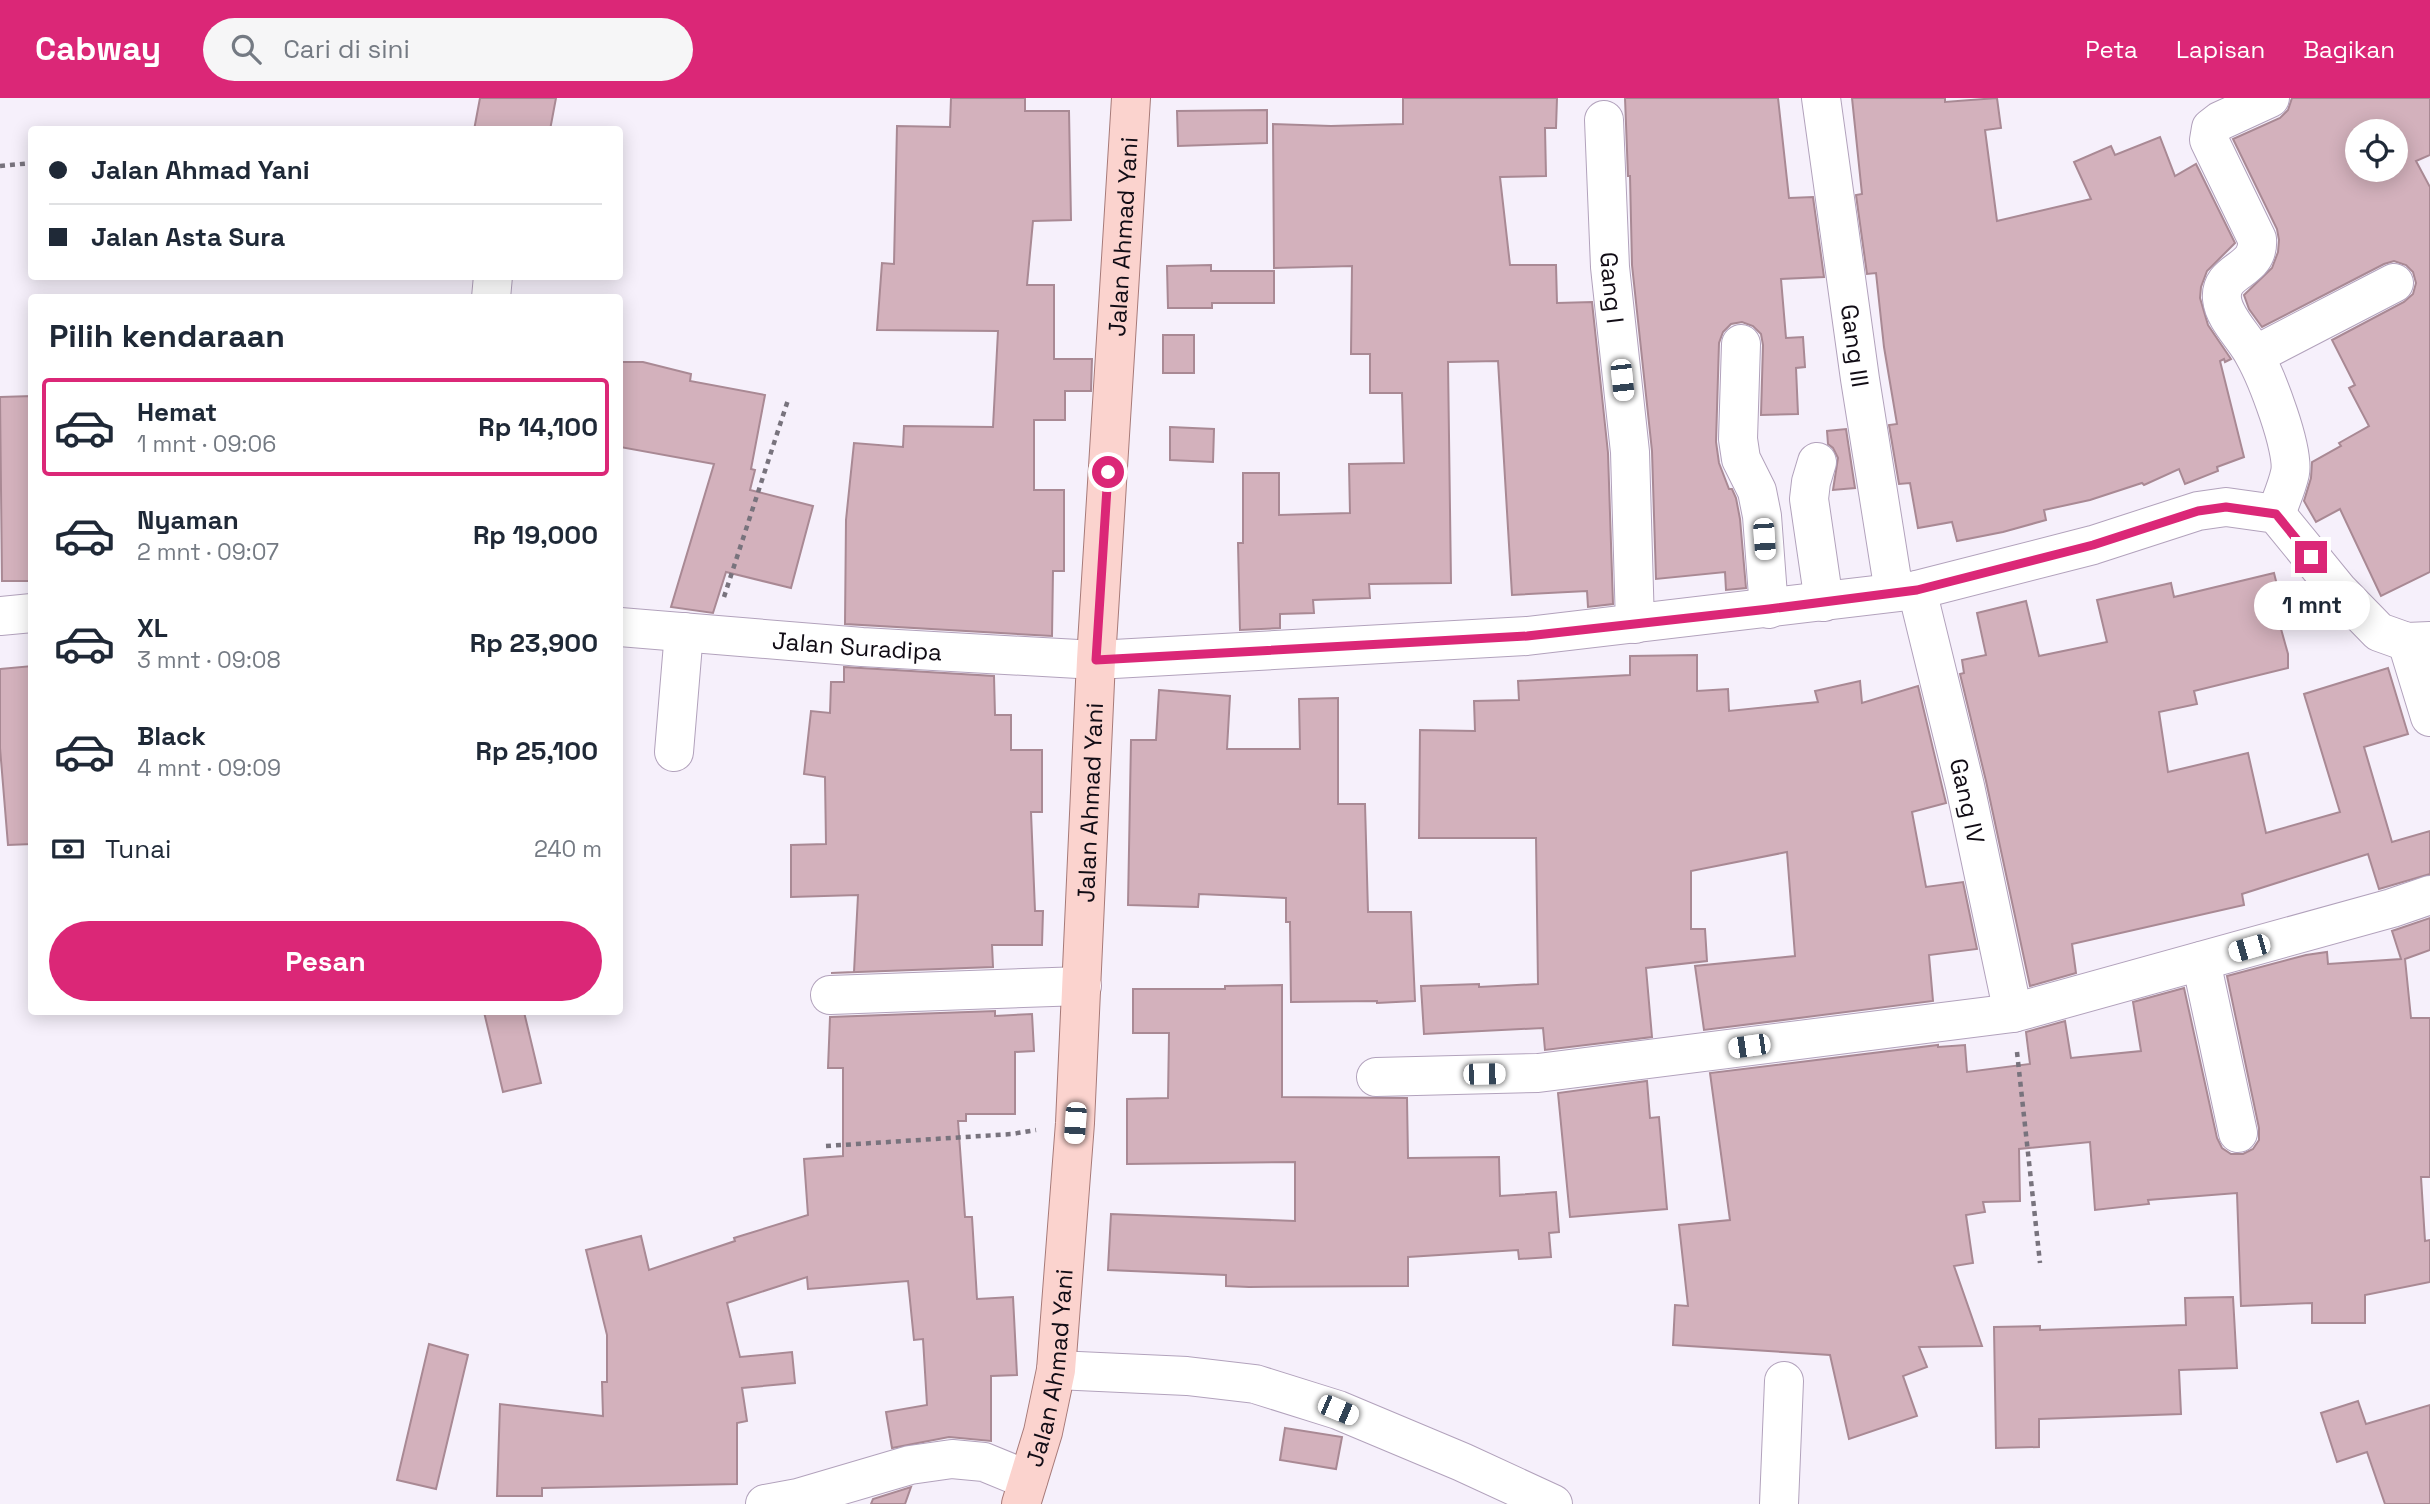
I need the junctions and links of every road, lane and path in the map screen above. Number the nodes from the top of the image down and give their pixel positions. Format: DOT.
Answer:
graph roads {
  1 [pos="1131,98"];
  2 [pos="1821,98"];
  3 [pos="2270,98"];
  4 [pos="1604,120"];
  5 [pos="28,163"];
  6 [pos="0,166"];
  7 [pos="2394,284"];
  8 [pos="1741,344"];
  9 [pos="2255,355"];
  10 [pos="788,400"];
  11 [pos="1817,462"];
  12 [pos="2276,514"];
  13 [pos="1905,591"];
  14 [pos="1824,602"];
  15 [pos="1769,609"];
  16 [pos="28,613"];
  17 [pos="0,616"];
  18 [pos="1635,624"];
  19 [pos="623,627"];
  20 [pos="698,634"];
  21 [pos="2419,642"];
  22 [pos="1096,660"];
  23 [pos="2430,717"];
  24 [pos="674,752"];
  25 [pos="2430,895"];
  26 [pos="2201,961"];
  27 [pos="1082,986"];
  28 [pos="830,995"];
  29 [pos="2012,1013"];
  30 [pos="1376,1077"];
  31 [pos="1075,1123"];
  32 [pos="2238,1133"];
  33 [pos="827,1146"];
  34 [pos="2040,1263"];
  35 [pos="1056,1370"];
  36 [pos="1784,1381"];
  37 [pos="1025,1492"];
  38 [pos="765,1504"];
  39 [pos="1553,1504"];
  40 [pos="1779,1504"];
  1 -- 22 [label="main road, Jalan Ahmad Yani"];
  2 -- 13 [label="street, Gang III"];
  3 -- 9 [label="street"];
  4 -- 18 [label="street, Gang I"];
  5 -- 6 [label="path"];
  7 -- 9 [label="street"];
  8 -- 15 [label="street"];
  9 -- 12 [label="street"];
  10 -- 20 [label="path"];
  11 -- 14 [label="street"];
  12 -- 13 [label="street, Jalan Suradipa"];
  12 -- 21 [label="street"];
  13 -- 14 [label="street, Jalan Suradipa"];
  13 -- 29 [label="street, Gang IV"];
  14 -- 15 [label="street, Jalan Suradipa"];
  15 -- 18 [label="street, Jalan Suradipa"];
  16 -- 17 [label="street"];
  18 -- 22 [label="street, Jalan Suradipa"];
  19 -- 20 [label="street, Jalan Suradipa"];
  20 -- 22 [label="street, Jalan Suradipa"];
  20 -- 24 [label="street"];
  21 -- 23 [label="street"];
  22 -- 27 [label="main road, Jalan Ahmad Yani"];
  25 -- 26 [label="street"];
  26 -- 29 [label="street"];
  26 -- 32 [label="street"];
  27 -- 28 [label="street"];
  27 -- 31 [label="main road, Jalan Ahmad Yani"];
  29 -- 30 [label="street"];
  29 -- 34 [label="path"];
  31 -- 33 [label="path"];
  31 -- 35 [label="main road, Jalan Ahmad Yani"];
  35 -- 37 [label="main road, Jalan Ahmad Yani"];
  35 -- 39 [label="street"];
  36 -- 40 [label="street"];
  37 -- 38 [label="street"];
}
